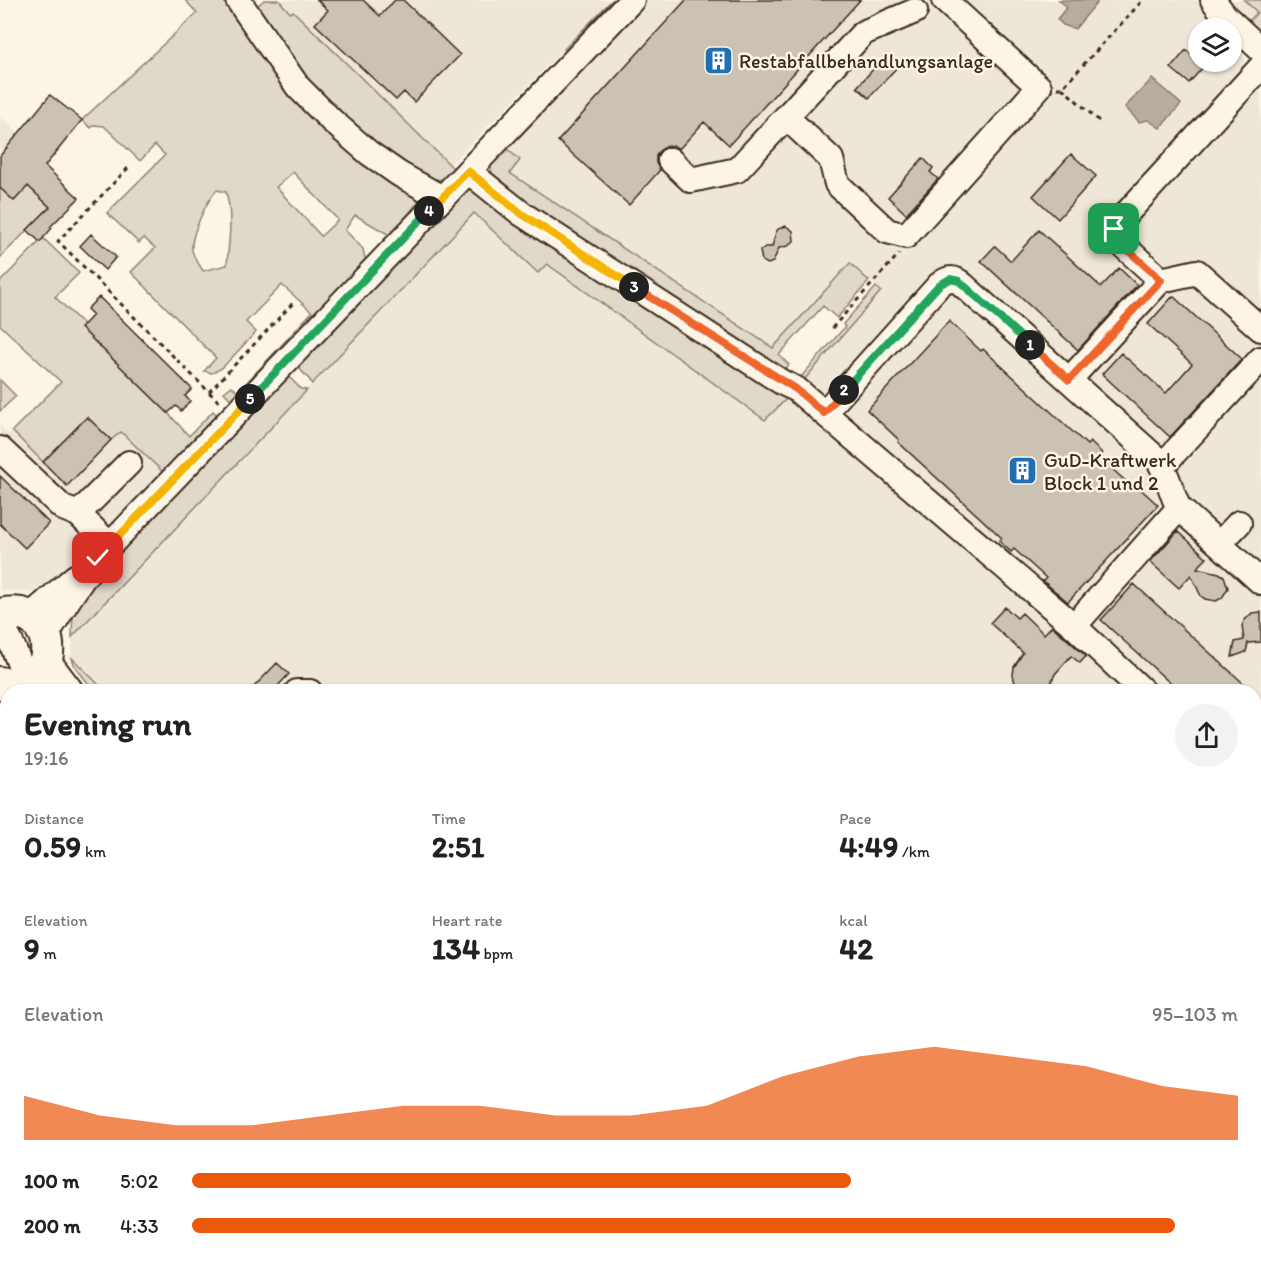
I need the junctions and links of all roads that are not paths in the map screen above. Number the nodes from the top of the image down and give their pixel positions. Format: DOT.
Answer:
graph roads {
  1 [pos="632,0"];
  2 [pos="1212,0"];
  3 [pos="241,1"];
  4 [pos="930,5"];
  5 [pos="1261,50"];
  6 [pos="1261,67"];
  7 [pos="786,117"];
  8 [pos="471,159"];
  9 [pos="670,160"];
  10 [pos="442,198"];
  11 [pos="1161,280"];
  12 [pos="1261,329"];
  13 [pos="1261,359"];
  14 [pos="1069,380"];
  15 [pos="824,413"];
  16 [pos="0,449"];
  17 [pos="129,463"];
  18 [pos="1162,466"];
  19 [pos="1179,508"];
  20 [pos="78,514"];
  21 [pos="1239,523"];
  22 [pos="1219,544"];
  23 [pos="104,552"];
  24 [pos="1261,582"];
  25 [pos="1074,626"];
  26 [pos="17,667"];
  27 [pos="51,684"];
  28 [pos="1136,684"];
  1 -- 8 [label="street"];
  2 -- 5 [label="street"];
  3 -- 10 [label="street"];
  4 -- 7 [label="street"];
  4 -- 7 [label="street"];
  6 -- 11 [label="street"];
  7 -- 9 [label="street"];
  8 -- 10 [label="street"];
  8 -- 15 [label="street"];
  10 -- 23 [label="street"];
  11 -- 12 [label="street"];
  11 -- 14 [label="street"];
  13 -- 18 [label="street"];
  14 -- 15 [label="street"];
  14 -- 18 [label="street"];
  15 -- 25 [label="street"];
  16 -- 20 [label="street"];
  17 -- 20 [label="street"];
  18 -- 19 [label="street"];
  19 -- 22 [label="street"];
  19 -- 25 [label="street"];
  20 -- 23 [label="street"];
  21 -- 22 [label="street"];
  22 -- 24 [label="street"];
  23 -- 26 [label="street"];
  25 -- 28 [label="street"];
  26 -- 27 [label="main road"];
}
